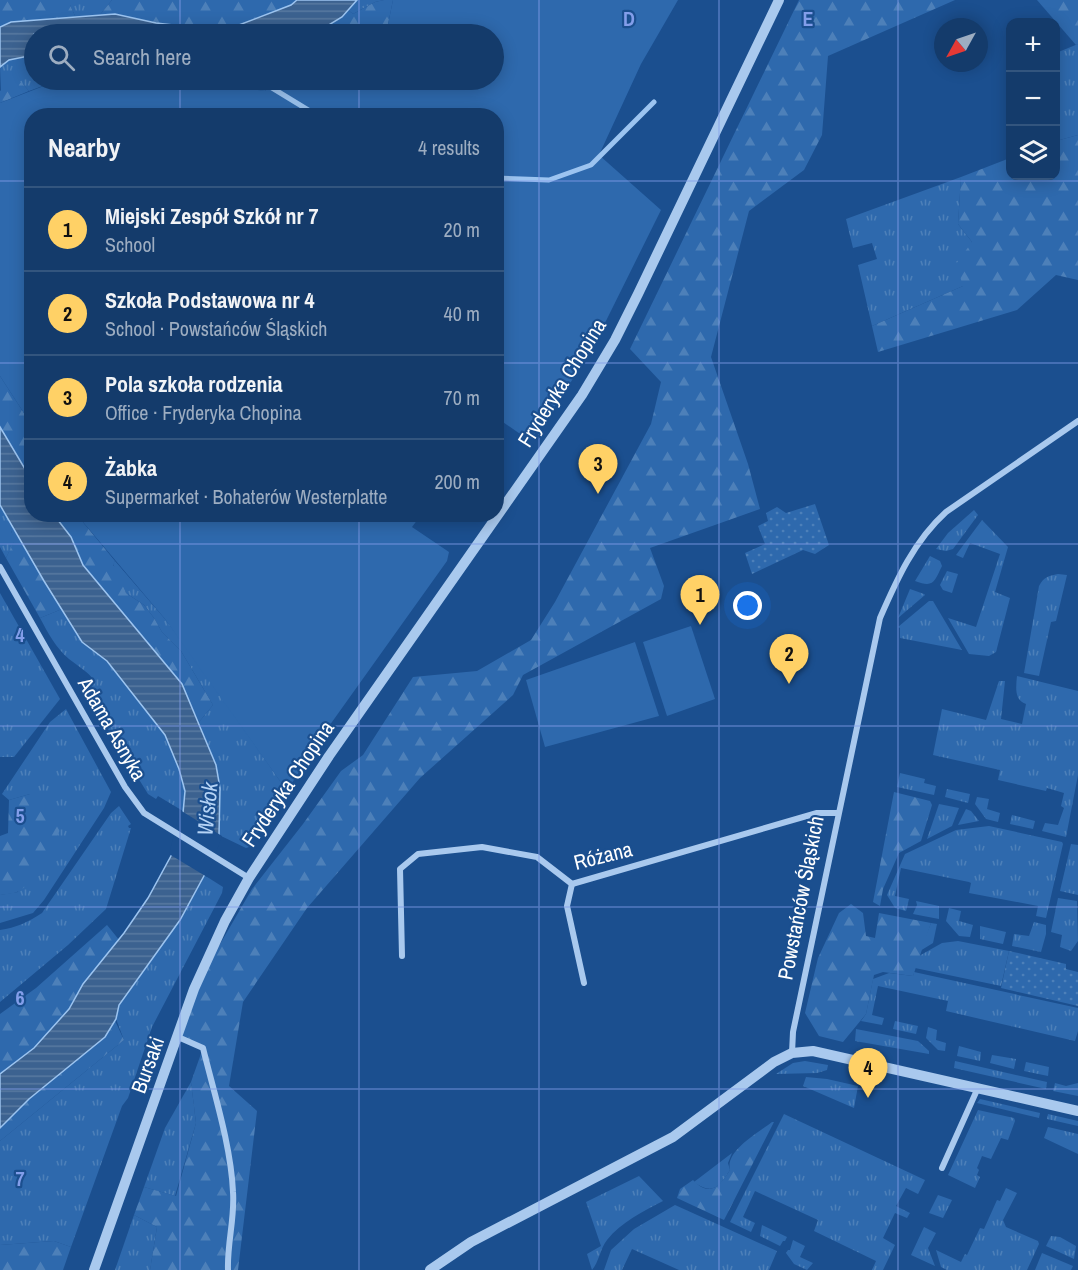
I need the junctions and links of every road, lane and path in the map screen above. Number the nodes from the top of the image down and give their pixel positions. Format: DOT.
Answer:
graph roads {
  1 [pos="778,0"];
  2 [pos="1078,421"];
  3 [pos="504,506"];
  4 [pos="493,522"];
  5 [pos="0,567"];
  6 [pos="838,813"];
  7 [pos="249,878"];
  8 [pos="572,884"];
  9 [pos="402,956"];
  10 [pos="584,983"];
  11 [pos="178,1037"];
  12 [pos="792,1053"];
  13 [pos="977,1090"];
  14 [pos="1078,1111"];
  15 [pos="942,1168"];
  16 [pos="94,1270"];
  17 [pos="228,1270"];
  18 [pos="430,1270"];
  1 -- 3 [label="street, Fryderyka Chopina"];
  2 -- 6 [label="street, Powstańców Śląskich"];
  4 -- 7 [label="street, Fryderyka Chopina"];
  5 -- 7 [label="street, Adama Asnyka"];
  6 -- 8 [label="street, Różana"];
  6 -- 12 [label="street, Powstańców Śląskich"];
  7 -- 11 [label="street, Bursaki"];
  8 -- 9 [label="street, Różana"];
  8 -- 10 [label="street"];
  11 -- 16 [label="street, Bursaki"];
  11 -- 17 [label="street"];
  12 -- 13 [label="street"];
  12 -- 18 [label="street"];
  13 -- 14 [label="street"];
  13 -- 15 [label="street"];
}
